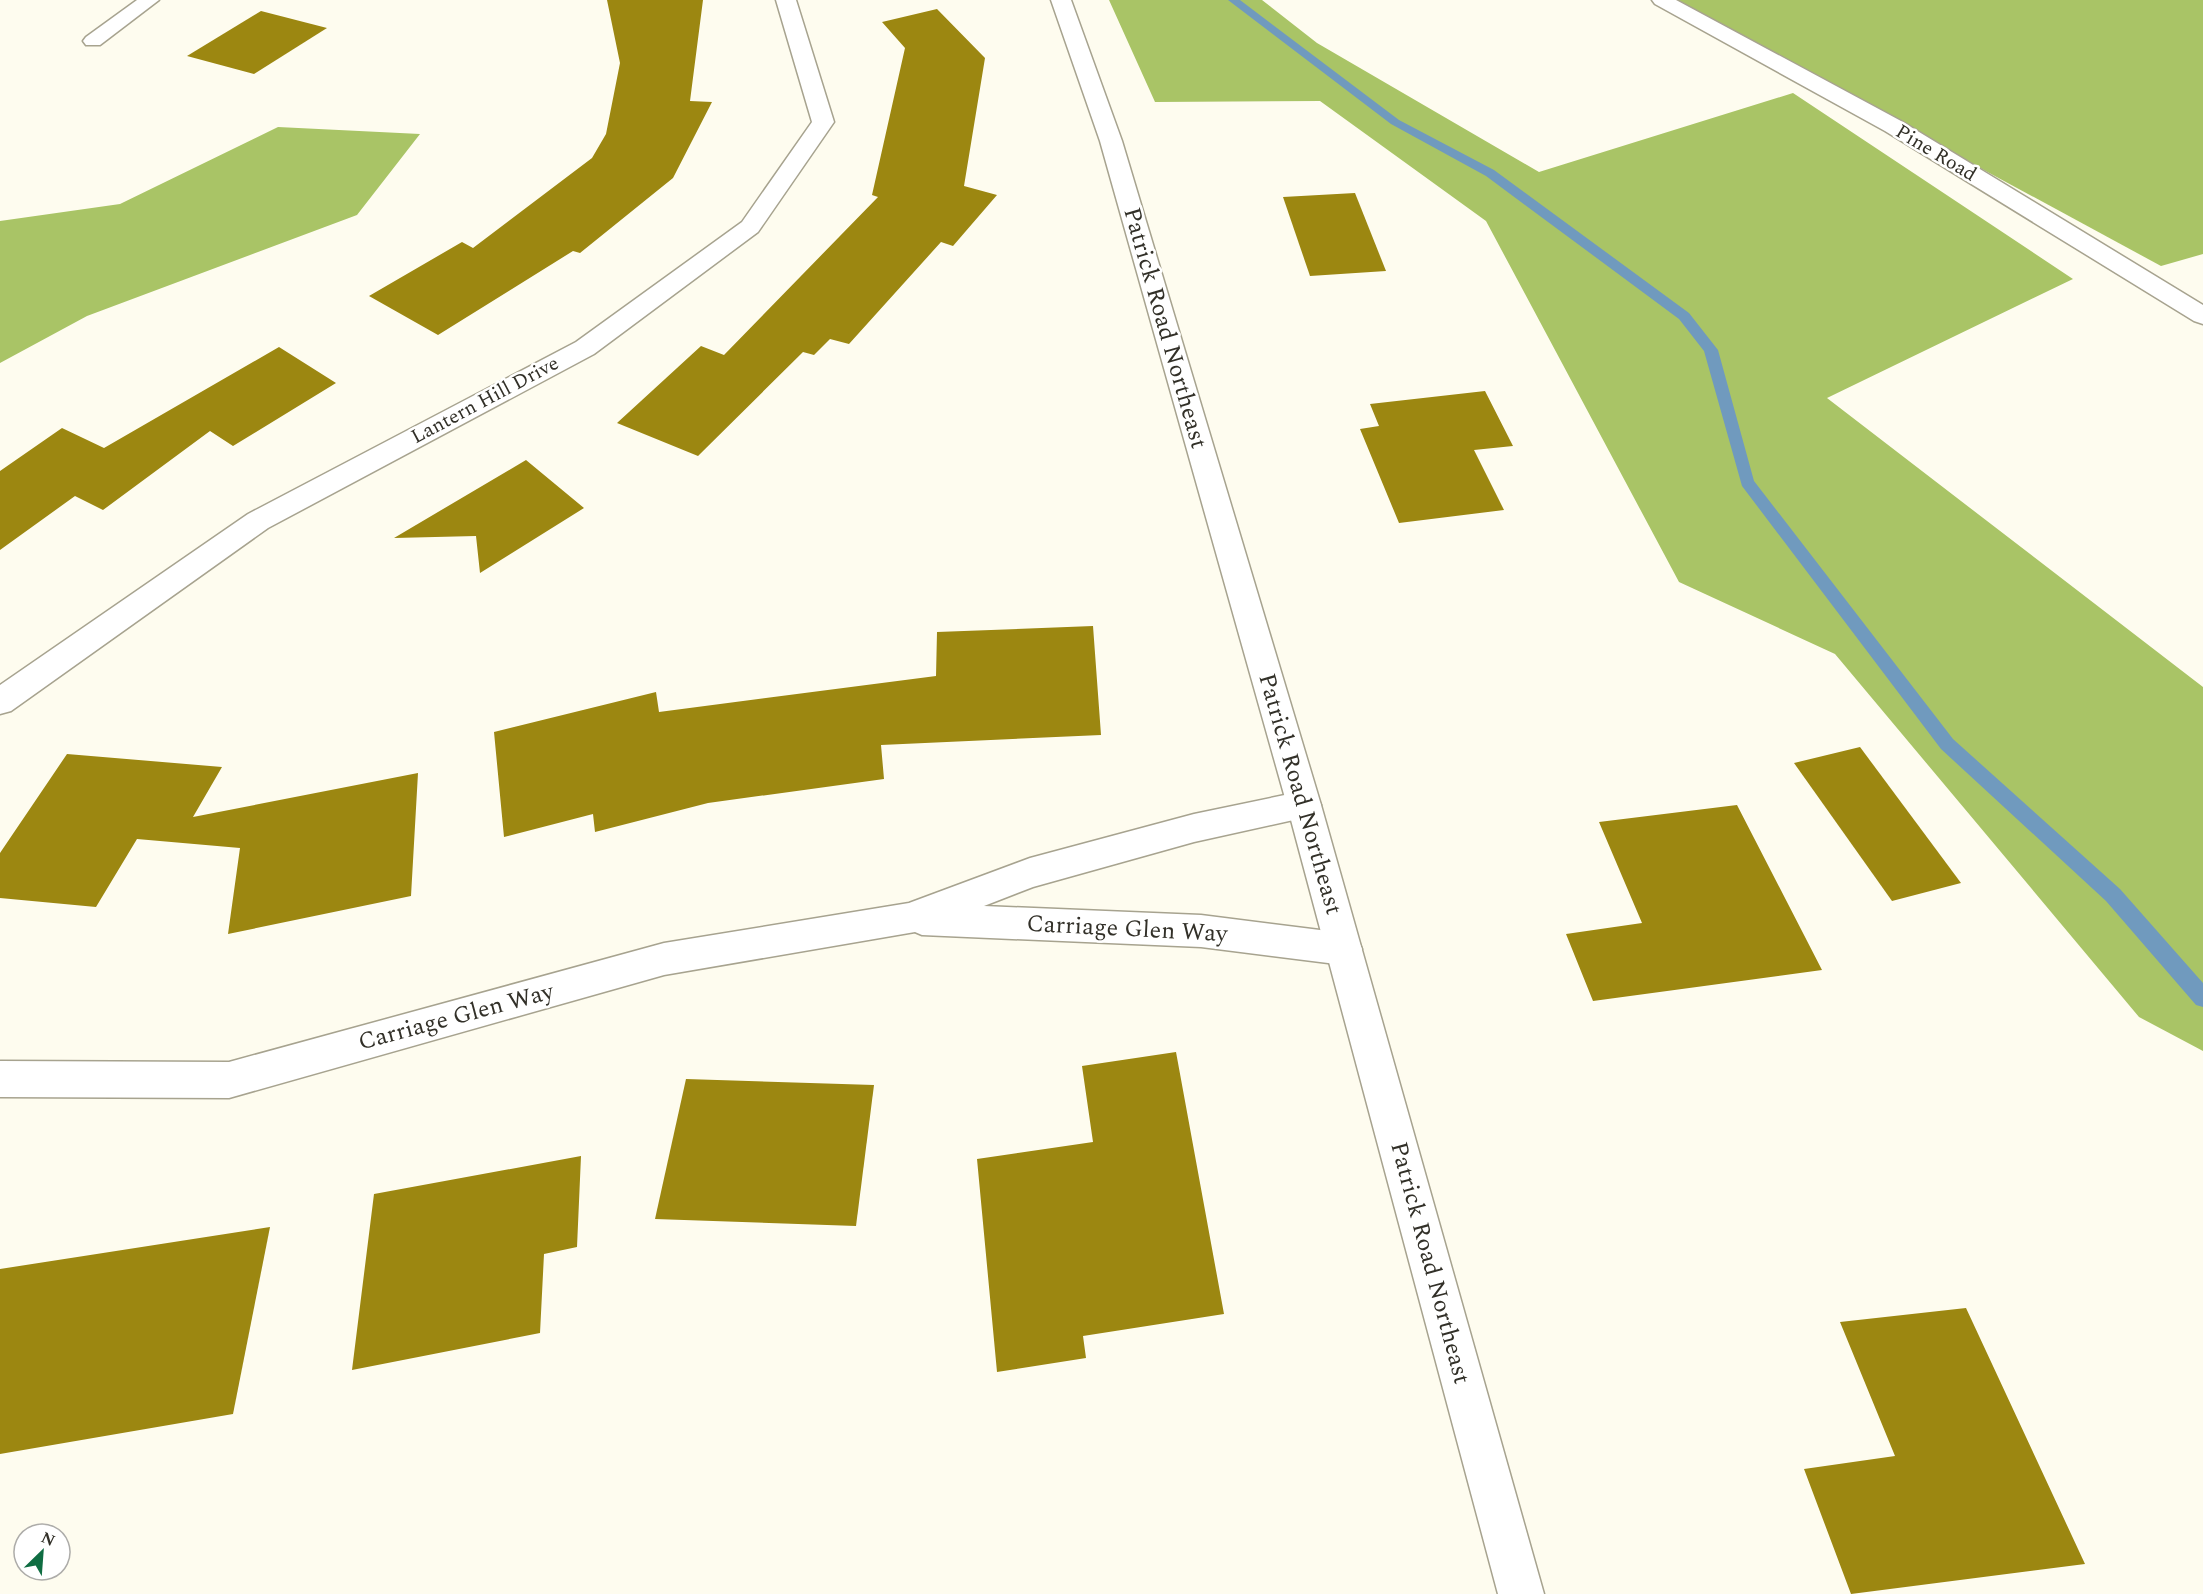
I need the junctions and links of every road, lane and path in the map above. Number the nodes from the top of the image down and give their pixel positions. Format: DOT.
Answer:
graph roads {
  1 [pos="149,0"];
  2 [pos="786,0"];
  3 [pos="1061,0"];
  4 [pos="1662,0"];
  5 [pos="93,41"];
  6 [pos="2203,316"];
  7 [pos="0,702"];
  8 [pos="1304,805"];
  9 [pos="909,918"];
  10 [pos="1344,949"];
  11 [pos="0,1079"];
  12 [pos="1521,1594"];
  1 -- 5 [label="street"];
  2 -- 7 [label="street, Lantern Hill Drive"];
  3 -- 8 [label="street, Patrick Road Northeast"];
  4 -- 6 [label="street, Pine Road"];
  8 -- 9 [label="street, Carriage Glen Way"];
  8 -- 10 [label="street, Patrick Road Northeast"];
  9 -- 10 [label="street, Carriage Glen Way"];
  9 -- 11 [label="street, Carriage Glen Way"];
  10 -- 12 [label="street, Patrick Road Northeast"];
}
